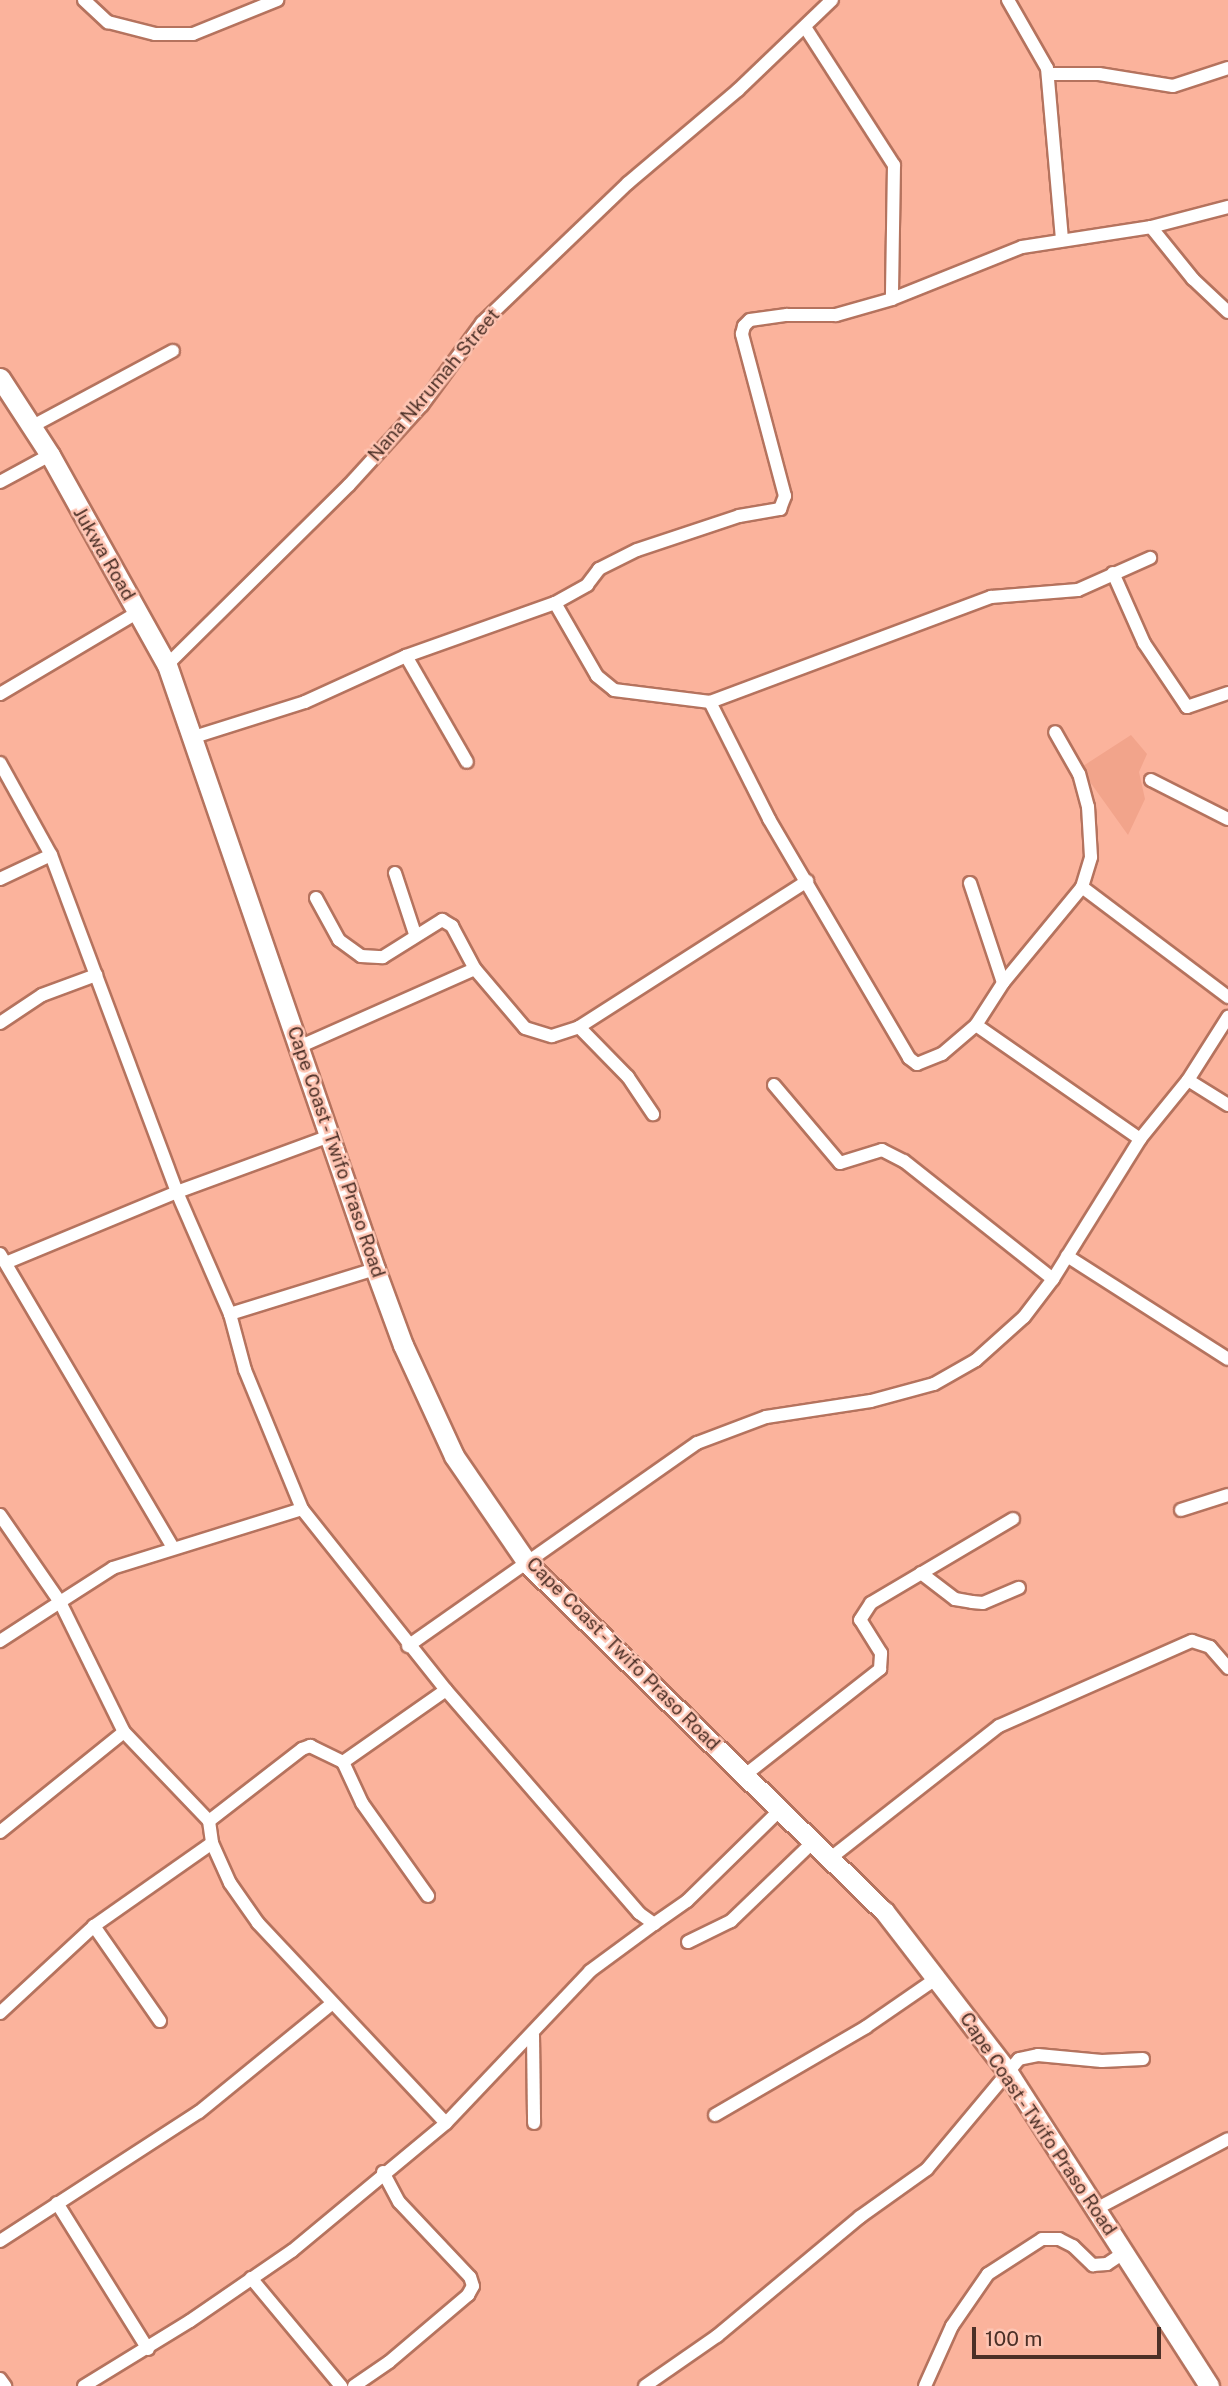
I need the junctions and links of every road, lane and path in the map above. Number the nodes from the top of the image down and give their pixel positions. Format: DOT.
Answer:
graph roads {
  1 [pos="85,0"];
  2 [pos="277,0"];
  3 [pos="1008,0"];
  4 [pos="824,3"];
  5 [pos="805,27"];
  6 [pos="1228,68"];
  7 [pos="1048,75"];
  8 [pos="1228,207"];
  9 [pos="1151,227"];
  10 [pos="1062,240"];
  11 [pos="892,299"];
  12 [pos="1228,312"];
  13 [pos="173,351"];
  14 [pos="0,378"];
  15 [pos="31,427"];
  16 [pos="50,455"];
  17 [pos="0,482"];
  18 [pos="1150,558"];
  19 [pos="1113,573"];
  20 [pos="555,603"];
  21 [pos="138,612"];
  22 [pos="406,656"];
  23 [pos="167,665"];
  24 [pos="0,694"];
  25 [pos="1228,694"];
  26 [pos="710,702"];
  27 [pos="1055,732"];
  28 [pos="194,737"];
  29 [pos="467,762"];
  30 [pos="0,763"];
  31 [pos="1151,780"];
  32 [pos="1228,819"];
  33 [pos="51,855"];
  34 [pos="395,873"];
  35 [pos="0,879"];
  36 [pos="807,881"];
  37 [pos="970,883"];
  38 [pos="1082,887"];
  39 [pos="316,898"];
  40 [pos="415,934"];
  41 [pos="475,969"];
  42 [pos="96,975"];
  43 [pos="1003,983"];
  44 [pos="1228,997"];
  45 [pos="1228,1017"];
  46 [pos="0,1023"];
  47 [pos="976,1025"];
  48 [pos="579,1027"];
  49 [pos="301,1046"];
  50 [pos="1188,1080"];
  51 [pos="774,1085"];
  52 [pos="1228,1105"];
  53 [pos="653,1114"];
  54 [pos="331,1136"];
  55 [pos="1140,1139"];
  56 [pos="177,1192"];
  57 [pos="1067,1256"];
  58 [pos="4,1258"];
  59 [pos="375,1269"];
  60 [pos="1053,1279"];
  61 [pos="230,1314"];
  62 [pos="1228,1359"];
  63 [pos="1228,1495"];
  64 [pos="302,1509"];
  65 [pos="1181,1510"];
  66 [pos="0,1516"];
  67 [pos="1013,1519"];
  68 [pos="173,1548"];
  69 [pos="528,1564"];
  70 [pos="921,1573"];
  71 [pos="1019,1588"];
  72 [pos="60,1602"];
  73 [pos="0,1641"];
  74 [pos="408,1646"];
  75 [pos="1228,1668"];
  76 [pos="446,1690"];
  77 [pos="124,1732"];
  78 [pos="343,1762"];
  79 [pos="745,1776"];
  80 [pos="781,1809"];
  81 [pos="209,1821"];
  82 [pos="0,1832"];
  83 [pos="212,1843"];
  84 [pos="812,1843"];
  85 [pos="828,1860"];
  86 [pos="428,1896"];
  87 [pos="654,1924"];
  88 [pos="94,1926"];
  89 [pos="688,1942"];
  90 [pos="937,1978"];
  91 [pos="330,2005"];
  92 [pos="0,2013"];
  93 [pos="160,2021"];
  94 [pos="533,2035"];
  95 [pos="1143,2059"];
  96 [pos="1007,2071"];
  97 [pos="715,2115"];
  98 [pos="446,2123"];
  99 [pos="534,2123"];
  100 [pos="1228,2139"];
  101 [pos="383,2172"];
  102 [pos="57,2203"];
  103 [pos="1096,2208"];
  104 [pos="0,2241"];
  105 [pos="1125,2252"];
  106 [pos="251,2278"];
  107 [pos="148,2348"];
  108 [pos="0,2379"];
  109 [pos="5,2386"];
  110 [pos="84,2386"];
  111 [pos="341,2386"];
  112 [pos="354,2386"];
  113 [pos="645,2386"];
  114 [pos="925,2386"];
  115 [pos="1209,2386"];
  1 -- 2 [label="street"];
  3 -- 7 [label="street"];
  4 -- 5 [label="street, Nana Nkrumah Street"];
  5 -- 11 [label="street"];
  5 -- 23 [label="street, Nana Nkrumah Street"];
  6 -- 7 [label="street"];
  7 -- 10 [label="street"];
  8 -- 9 [label="street"];
  9 -- 10 [label="street"];
  9 -- 12 [label="street"];
  10 -- 11 [label="street"];
  11 -- 20 [label="street"];
  13 -- 15 [label="street"];
  14 -- 15 [label="main road, Jukwa Road"];
  15 -- 16 [label="main road, Jukwa Road"];
  16 -- 17 [label="street"];
  16 -- 21 [label="main road, Jukwa Road"];
  18 -- 19 [label="street"];
  19 -- 25 [label="street"];
  19 -- 26 [label="street"];
  20 -- 22 [label="street"];
  20 -- 26 [label="street"];
  21 -- 23 [label="main road, Jukwa Road"];
  21 -- 24 [label="street"];
  22 -- 28 [label="street"];
  22 -- 29 [label="street"];
  23 -- 28 [label="main road, Jukwa Road"];
  26 -- 36 [label="street"];
  27 -- 38 [label="street"];
  28 -- 49 [label="main road, Cape Coast - Twifo Praso Road"];
  30 -- 33 [label="street"];
  31 -- 32 [label="street"];
  33 -- 35 [label="street"];
  33 -- 42 [label="street"];
  34 -- 40 [label="street"];
  36 -- 47 [label="street"];
  36 -- 48 [label="street"];
  37 -- 43 [label="street"];
  38 -- 43 [label="street"];
  38 -- 44 [label="street"];
  39 -- 40 [label="street"];
  40 -- 41 [label="street"];
  41 -- 48 [label="street"];
  41 -- 49 [label="street"];
  42 -- 46 [label="street"];
  42 -- 56 [label="street"];
  43 -- 47 [label="street"];
  45 -- 50 [label="street"];
  47 -- 55 [label="street"];
  48 -- 53 [label="street"];
  49 -- 54 [label="main road, Cape Coast - Twifo Praso Road"];
  50 -- 52 [label="street"];
  50 -- 55 [label="street"];
  51 -- 60 [label="street"];
  54 -- 56 [label="street"];
  54 -- 59 [label="main road, Cape Coast - Twifo Praso Road"];
  55 -- 57 [label="street"];
  56 -- 58 [label="street"];
  56 -- 61 [label="street"];
  57 -- 60 [label="street"];
  57 -- 62 [label="street"];
  58 -- 68 [label="street"];
  59 -- 61 [label="street"];
  59 -- 69 [label="main road, Cape Coast - Twifo Praso Road"];
  60 -- 69 [label="street"];
  61 -- 64 [label="street"];
  63 -- 65 [label="street"];
  64 -- 68 [label="street"];
  64 -- 74 [label="street"];
  66 -- 72 [label="street"];
  67 -- 70 [label="street"];
  68 -- 72 [label="street"];
  69 -- 74 [label="street"];
  69 -- 79 [label="main road, Cape Coast - Twifo Praso Road"];
  70 -- 71 [label="street"];
  70 -- 79 [label="street"];
  72 -- 73 [label="street"];
  72 -- 77 [label="street"];
  74 -- 76 [label="street"];
  75 -- 85 [label="street"];
  76 -- 78 [label="street"];
  76 -- 87 [label="street"];
  77 -- 81 [label="street"];
  77 -- 82 [label="street"];
  78 -- 81 [label="street"];
  78 -- 86 [label="street"];
  79 -- 80 [label="main road, Cape Coast - Twifo Praso Road"];
  80 -- 84 [label="main road, Cape Coast - Twifo Praso Road"];
  80 -- 87 [label="street"];
  81 -- 83 [label="street"];
  83 -- 88 [label="street"];
  83 -- 91 [label="street"];
  84 -- 85 [label="main road, Cape Coast - Twifo Praso Road"];
  84 -- 89 [label="street"];
  85 -- 90 [label="main road, Cape Coast - Twifo Praso Road"];
  87 -- 94 [label="street"];
  88 -- 92 [label="street"];
  88 -- 93 [label="street"];
  90 -- 96 [label="main road, Cape Coast - Twifo Praso Road"];
  90 -- 97 [label="street"];
  91 -- 98 [label="street"];
  91 -- 102 [label="street"];
  94 -- 98 [label="street"];
  94 -- 99 [label="street"];
  95 -- 96 [label="street"];
  96 -- 103 [label="main road, Cape Coast - Twifo Praso Road"];
  96 -- 113 [label="street"];
  98 -- 101 [label="street"];
  100 -- 103 [label="street"];
  101 -- 106 [label="street"];
  101 -- 112 [label="street"];
  102 -- 104 [label="street"];
  102 -- 107 [label="street"];
  103 -- 105 [label="main road, Cape Coast - Twifo Praso Road"];
  105 -- 114 [label="street"];
  105 -- 115 [label="main road, Cape Coast - Twifo Praso Road"];
  106 -- 107 [label="street"];
  106 -- 111 [label="street"];
  107 -- 110 [label="street"];
  108 -- 109 [label="street"];
}
